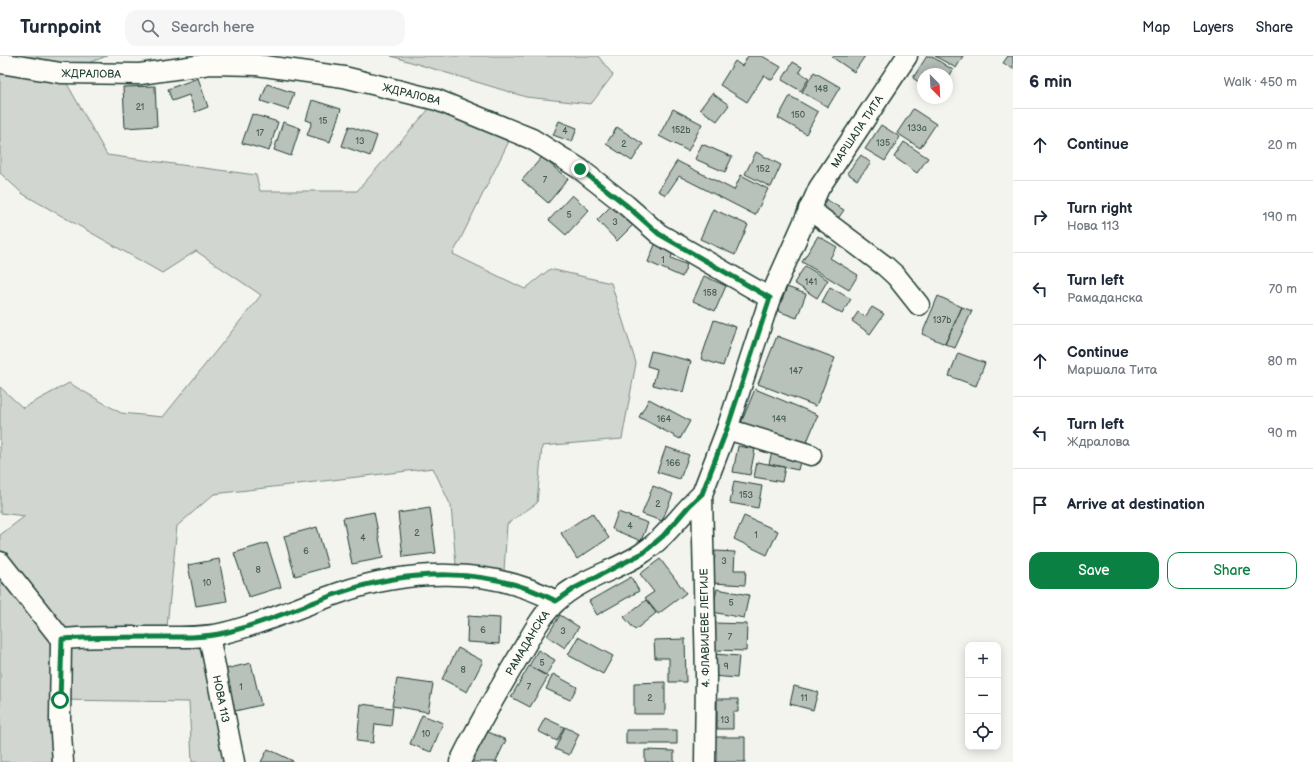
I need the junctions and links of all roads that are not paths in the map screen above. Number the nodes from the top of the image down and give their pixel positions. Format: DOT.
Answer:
graph roads {
  1 [pos="907,56"];
  2 [pos="0,63"];
  3 [pos="809,209"];
  4 [pos="770,298"];
  5 [pos="919,305"];
  6 [pos="727,429"];
  7 [pos="811,455"];
  8 [pos="702,494"];
  9 [pos="0,562"];
  10 [pos="556,601"];
  11 [pos="209,636"];
  12 [pos="62,639"];
  13 [pos="63,762"];
  14 [pos="234,762"];
  15 [pos="460,762"];
  16 [pos="705,762"];
  1 -- 3 [label="street, МАРШАЛА ТИТА"];
  2 -- 4 [label="street, ЖДРАЛОВА"];
  3 -- 4 [label="street, МАРШАЛА ТИТА"];
  3 -- 5 [label="street"];
  4 -- 6 [label="street, МАРШАЛА ТИТА"];
  6 -- 7 [label="street"];
  6 -- 8 [label="street, МАРШАЛА ТИТА"];
  8 -- 10 [label="street, РАМАДАНСКА"];
  8 -- 16 [label="street, 4. ФЛАВИЈЕВЕ ЛЕГИЈЕ"];
  9 -- 12 [label="street"];
  10 -- 11 [label="street"];
  10 -- 15 [label="street, РАМАДАНСКА"];
  11 -- 12 [label="street"];
  11 -- 14 [label="street, НОВА 113"];
  12 -- 13 [label="street"];
}
